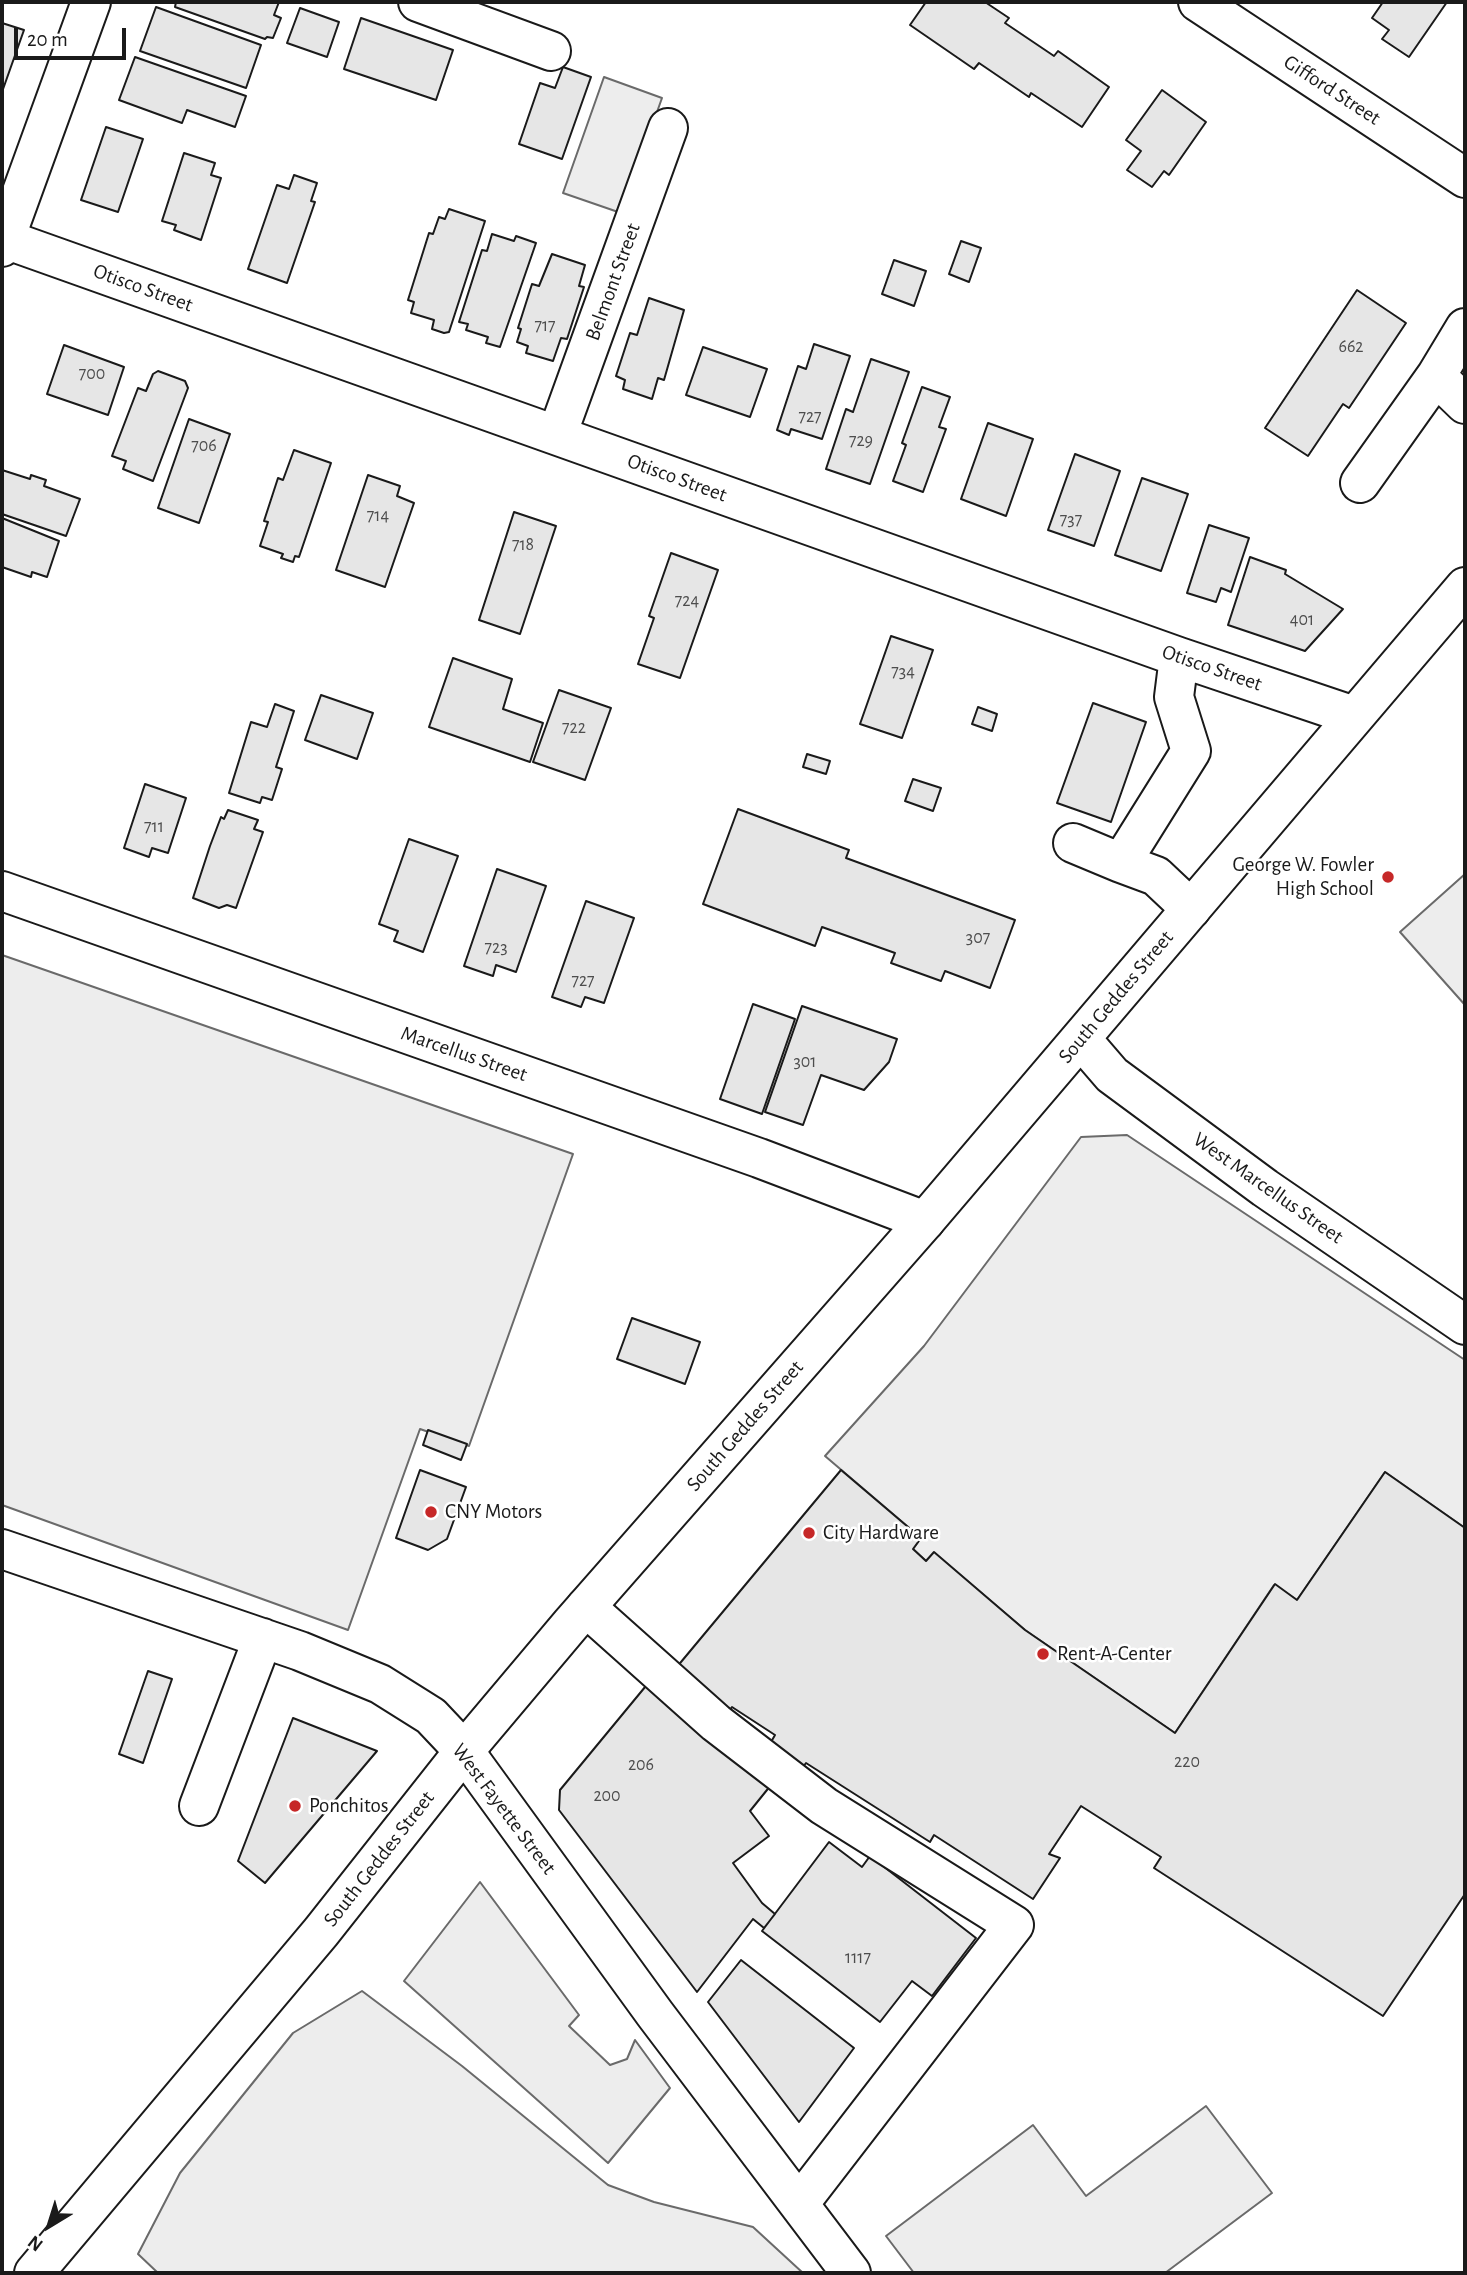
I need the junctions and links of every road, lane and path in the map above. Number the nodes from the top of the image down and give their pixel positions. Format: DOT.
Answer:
graph roads {
  1 [pos="91,2"];
  2 [pos="418,2"];
  3 [pos="1198,2"];
  4 [pos="551,51"];
  5 [pos="668,128"];
  6 [pos="1465,178"];
  7 [pos="3,241"];
  8 [pos="1465,328"];
  9 [pos="1436,376"];
  10 [pos="1465,404"];
  11 [pos="557,435"];
  12 [pos="1360,483"];
  13 [pos="1465,587"];
  14 [pos="1179,657"];
  15 [pos="1354,716"];
  16 [pos="1073,843"];
  17 [pos="1121,863"];
  18 [pos="2,891"];
  19 [pos="1191,909"];
  20 [pos="1081,1039"];
  21 [pos="925,1221"];
  22 [pos="1465,1325"];
  23 [pos="2,1549"];
  24 [pos="586,1607"];
  25 [pos="263,1638"];
  26 [pos="464,1751"];
  27 [pos="199,1806"];
  28 [pos="799,2204"];
  29 [pos="34,2273"];
  30 [pos="851,2273"];
  1 -- 7 [label="street"];
  2 -- 4 [label="street"];
  3 -- 6 [label="street, Gifford Street"];
  5 -- 11 [label="street, Belmont Street"];
  7 -- 11 [label="street, Otisco Street"];
  8 -- 9 [label="street"];
  9 -- 10 [label="street"];
  9 -- 12 [label="street"];
  11 -- 14 [label="street, Otisco Street"];
  13 -- 15 [label="street, South Geddes Street"];
  14 -- 15 [label="street, Otisco Street"];
  14 -- 17 [label="street"];
  15 -- 19 [label="street, South Geddes Street"];
  16 -- 17 [label="street"];
  17 -- 19 [label="street"];
  18 -- 21 [label="street, Marcellus Street"];
  19 -- 20 [label="street, South Geddes Street"];
  20 -- 21 [label="street, South Geddes Street"];
  20 -- 22 [label="street, West Marcellus Street"];
  21 -- 24 [label="street, South Geddes Street"];
  23 -- 25 [label="street, West Fayette Street"];
  24 -- 26 [label="street, South Geddes Street"];
  24 -- 28 [label="street"];
  25 -- 26 [label="street, West Fayette Street"];
  25 -- 27 [label="street"];
  26 -- 28 [label="street, West Fayette Street"];
  26 -- 29 [label="street, South Geddes Street"];
  28 -- 30 [label="street, West Fayette Street"];
}
